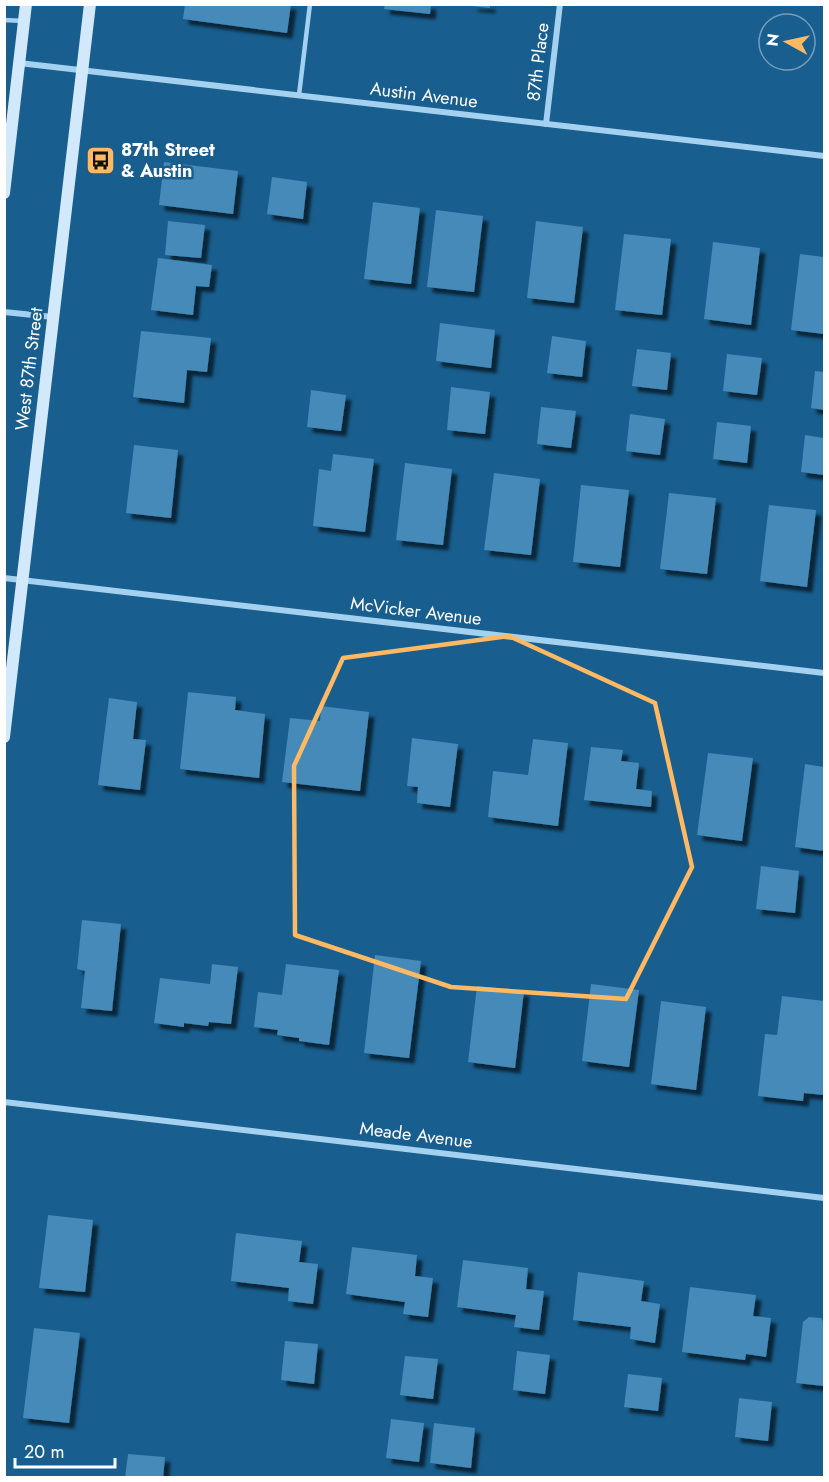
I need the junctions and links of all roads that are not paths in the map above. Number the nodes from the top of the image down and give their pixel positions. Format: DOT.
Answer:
graph roads {
  1 [pos="26,4"];
  2 [pos="90,4"];
  3 [pos="310,4"];
  4 [pos="560,4"];
  5 [pos="4,20"];
  6 [pos="24,22"];
  7 [pos="20,63"];
  8 [pos="82,70"];
  9 [pos="299,95"];
  10 [pos="546,124"];
  11 [pos="825,156"];
  12 [pos="4,193"];
  13 [pos="4,312"];
  14 [pos="53,317"];
  15 [pos="4,578"];
  16 [pos="23,580"];
  17 [pos="825,673"];
  18 [pos="4,737"];
  19 [pos="4,1102"];
  20 [pos="825,1198"];
  1 -- 6 [label="main road"];
  2 -- 8 [label="main road, West 87th Street"];
  3 -- 9 [label="lane"];
  4 -- 10 [label="street, 87th Place"];
  5 -- 6 [label="lane"];
  6 -- 7 [label="main road"];
  7 -- 8 [label="street, Austin Avenue"];
  7 -- 12 [label="main road"];
  8 -- 9 [label="street, Austin Avenue"];
  8 -- 14 [label="main road, West 87th Street"];
  9 -- 10 [label="street, Austin Avenue"];
  10 -- 11 [label="street, Austin Avenue"];
  13 -- 14 [label="street"];
  14 -- 16 [label="main road, West 87th Street"];
  15 -- 16 [label="street, McVicker Avenue"];
  16 -- 17 [label="street, McVicker Avenue"];
  16 -- 18 [label="main road, West 87th Street"];
  19 -- 20 [label="street, Meade Avenue"];
}
